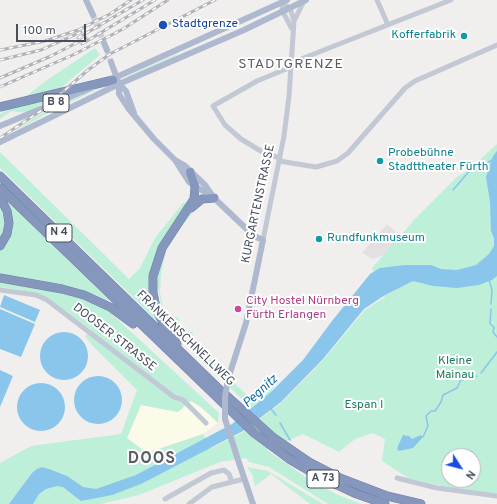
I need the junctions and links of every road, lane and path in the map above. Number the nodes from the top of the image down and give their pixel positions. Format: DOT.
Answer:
graph roads {
  1 [pos="86,0"];
  2 [pos="305,0"];
  3 [pos="377,0"];
  4 [pos="451,0"];
  5 [pos="285,1"];
  6 [pos="441,2"];
  7 [pos="290,8"];
  8 [pos="283,12"];
  9 [pos="93,15"];
  10 [pos="294,21"];
  11 [pos="388,25"];
  12 [pos="293,30"];
  13 [pos="104,43"];
  14 [pos="497,45"];
  15 [pos="107,50"];
  16 [pos="111,62"];
  17 [pos="291,65"];
  18 [pos="116,81"];
  19 [pos="0,107"];
  20 [pos="0,126"];
  21 [pos="0,142"];
  22 [pos="175,160"];
  23 [pos="280,160"];
  24 [pos="190,172"];
  25 [pos="0,176"];
  26 [pos="195,187"];
  27 [pos="0,188"];
  28 [pos="0,197"];
  29 [pos="214,198"];
  30 [pos="187,211"];
  31 [pos="263,240"];
  32 [pos="0,246"];
  33 [pos="0,278"];
  34 [pos="0,290"];
  35 [pos="117,290"];
  36 [pos="111,296"];
  37 [pos="171,355"];
  38 [pos="188,359"];
  39 [pos="206,422"];
  40 [pos="397,478"];
  41 [pos="244,479"];
  42 [pos="232,482"];
  43 [pos="497,496"];
  44 [pos="165,499"];
  45 [pos="189,504"];
  46 [pos="253,504"];
  47 [pos="385,504"];
  48 [pos="421,504"];
  1 -- 9 [label="main road"];
  2 -- 7 [label="main road, B 8"];
  2 -- 10 [label="street"];
  3 -- 11 [label="street"];
  4 -- 6 [label="street"];
  5 -- 7 [label="street"];
  5 -- 8 [label="street"];
  5 -- 18 [label="main road, B 8"];
  6 -- 11 [label="street"];
  7 -- 8 [label="main road, B 8"];
  7 -- 10 [label="street, KURGARTENSTRASSE"];
  8 -- 12 [label="street"];
  8 -- 18 [label="main road, B 8"];
  10 -- 12 [label="street, KURGARTENSTRASSE"];
  11 -- 17 [label="street"];
  12 -- 17 [label="street, KURGARTENSTRASSE"];
  13 -- 15 [label="main road"];
  14 -- 23 [label="street"];
  16 -- 18 [label="main road"];
  17 -- 23 [label="street, KURGARTENSTRASSE"];
  17 -- 23 [label="street"];
  18 -- 19 [label="highway"];
  18 -- 20 [label="main road, B 8"];
  18 -- 21 [label="main road, B 8"];
  18 -- 22 [label="main road"];
  22 -- 24 [label="main road"];
  22 -- 26 [label="main road"];
  23 -- 31 [label="street, KURGARTENSTRASSE"];
  24 -- 26 [label="highway"];
  24 -- 29 [label="main road"];
  25 -- 35 [label="highway, FRANKENSCHNELLWEG / N 4"];
  26 -- 29 [label="main road"];
  26 -- 30 [label="highway"];
  27 -- 36 [label="highway, FRANKENSCHNELLWEG / N 4"];
  28 -- 32 [label="highway"];
  29 -- 30 [label="highway"];
  29 -- 31 [label="main road"];
  30 -- 38 [label="highway"];
  31 -- 41 [label="main road, KURGARTENSTRASSE, bridge"];
  33 -- 37 [label="highway"];
  34 -- 39 [label="street, DOOSER STRASSE"];
  35 -- 38 [label="highway, FRANKENSCHNELLWEG / A 73"];
  36 -- 37 [label="highway, FRANKENSCHNELLWEG / A 73"];
  37 -- 47 [label="highway, FRANKENSCHNELLWEG / A 73"];
  38 -- 48 [label="highway, FRANKENSCHNELLWEG / A 73"];
  40 -- 43 [label="street"];
  41 -- 42 [label="street"];
  41 -- 46 [label="main road, KURGARTENSTRASSE"];
  42 -- 44 [label="street"];
  42 -- 45 [label="street"];
}
